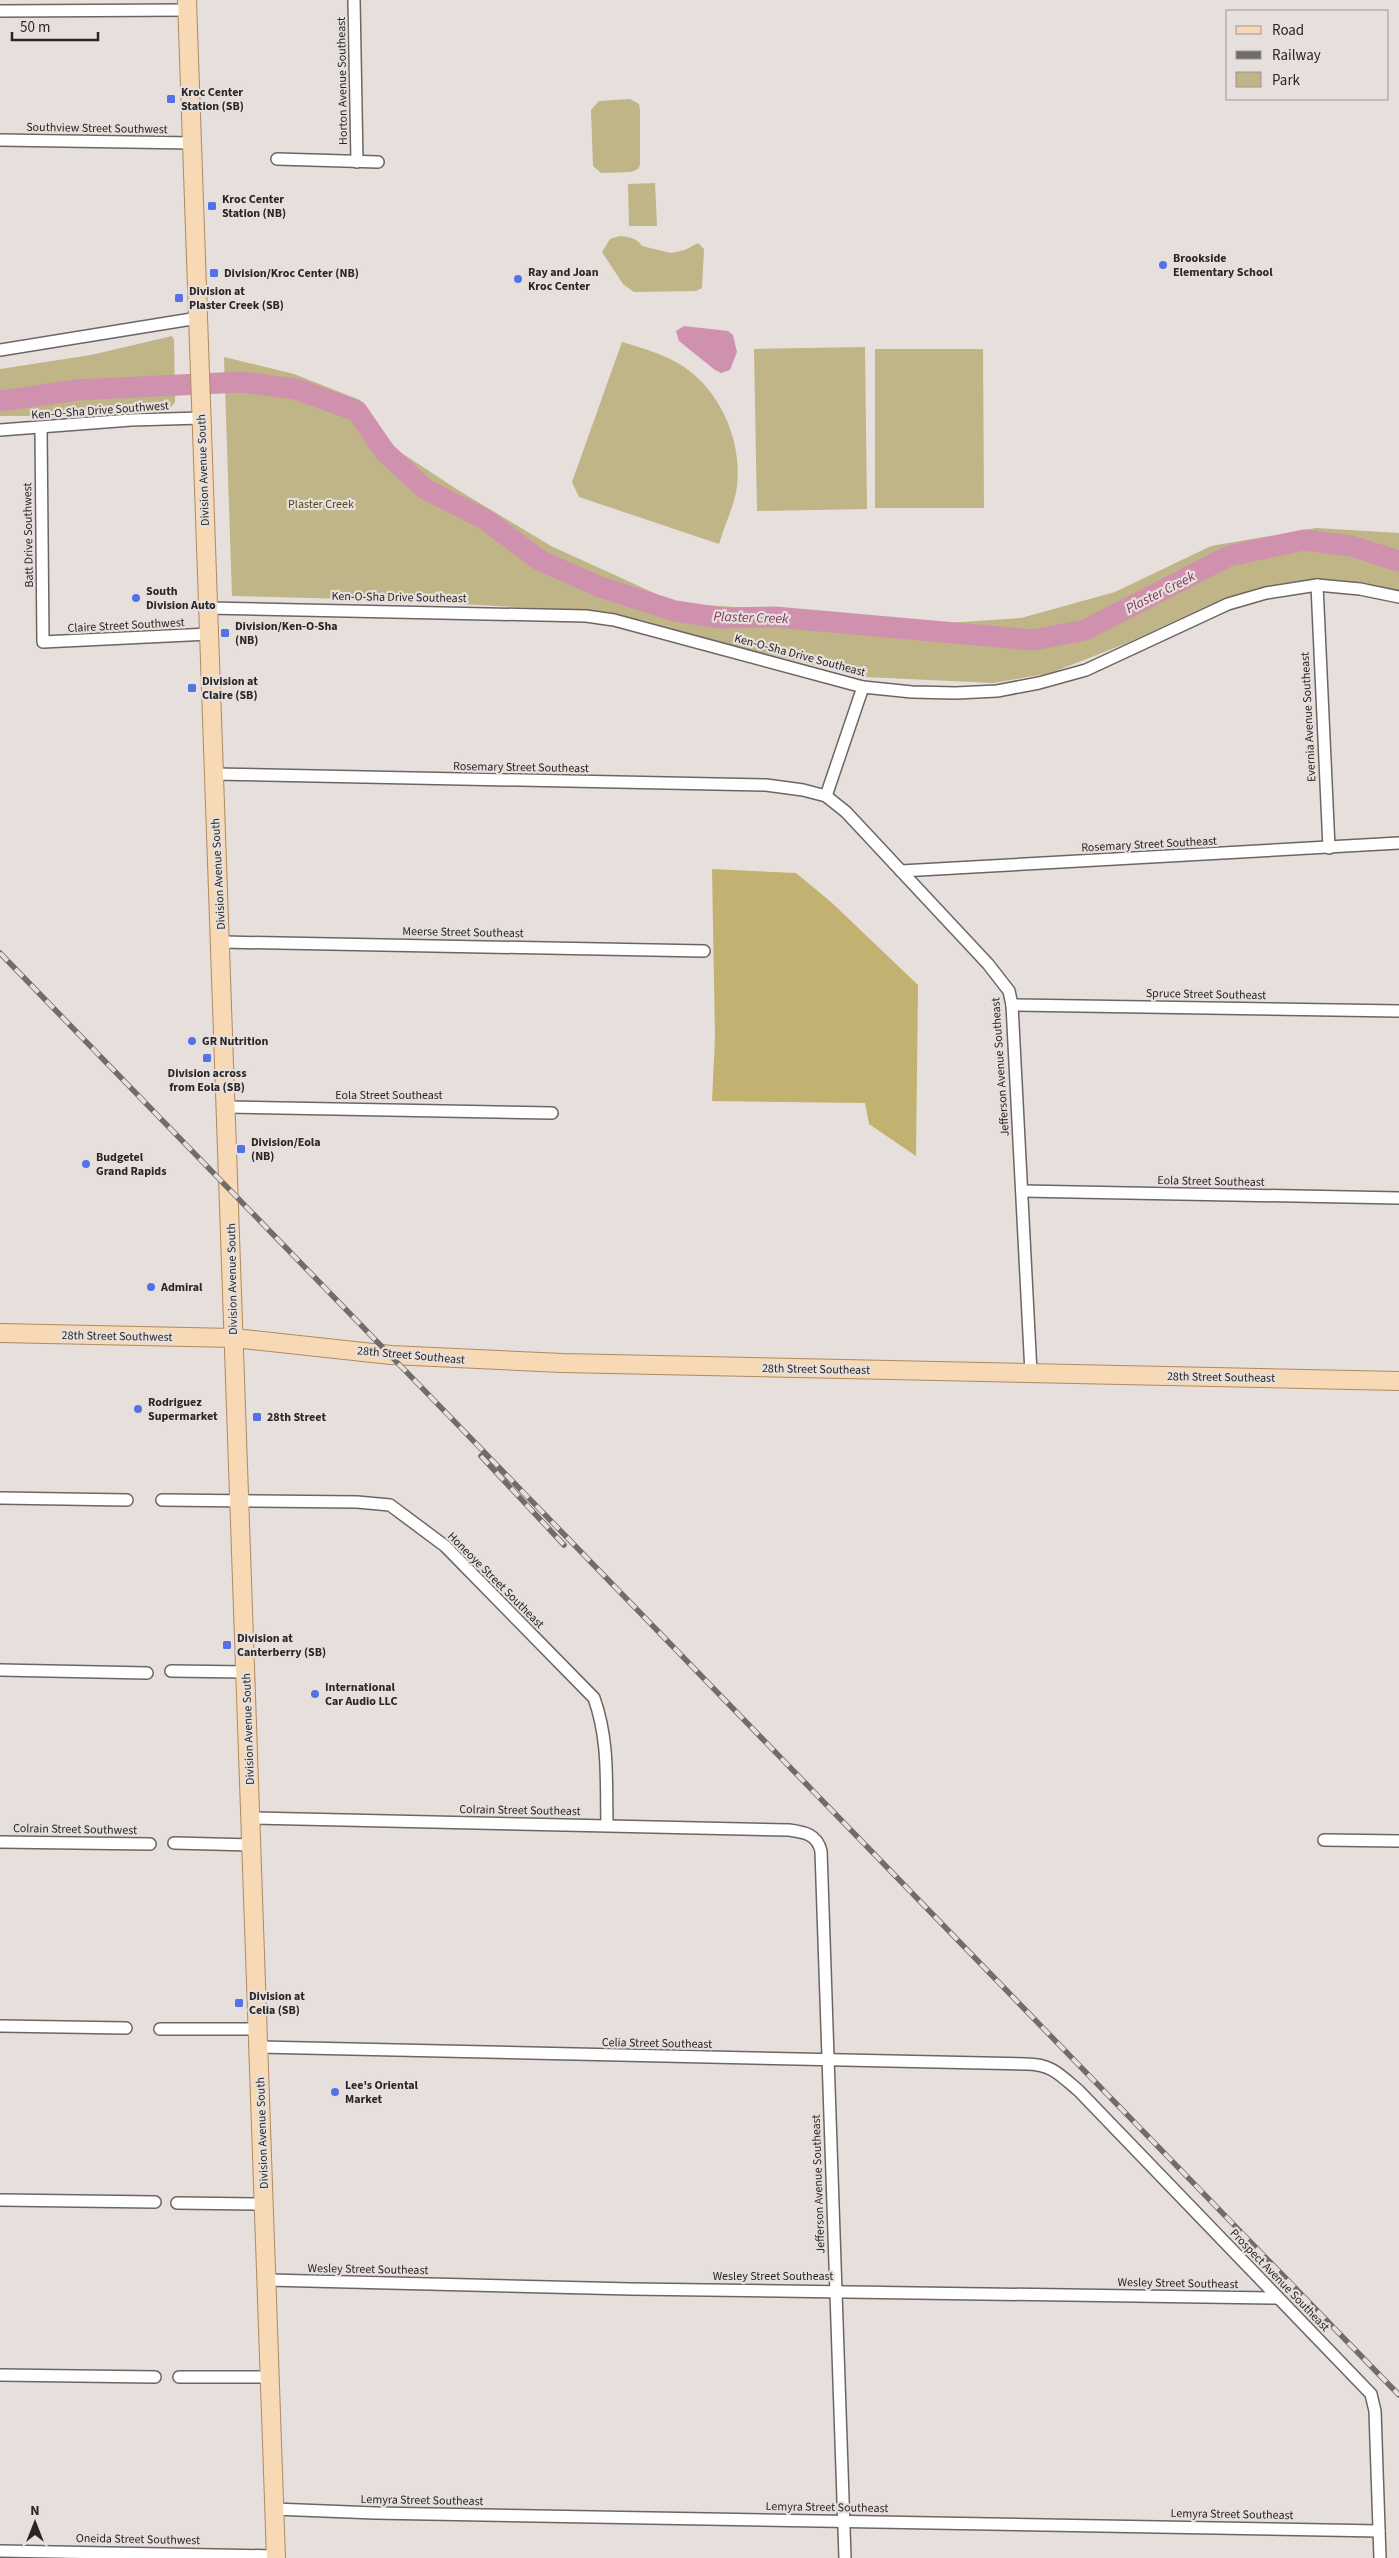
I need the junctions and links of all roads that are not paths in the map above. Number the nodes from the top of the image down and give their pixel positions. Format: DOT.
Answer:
graph roads {
  1 [pos="354,0"];
  2 [pos="188,5"];
  3 [pos="0,11"];
  4 [pos="0,140"];
  5 [pos="193,143"];
  6 [pos="277,159"];
  7 [pos="357,162"];
  8 [pos="378,162"];
  9 [pos="198,318"];
  10 [pos="0,350"];
  11 [pos="201,418"];
  12 [pos="41,428"];
  13 [pos="0,430"];
  14 [pos="1317,585"];
  15 [pos="1399,597"];
  16 [pos="208,608"];
  17 [pos="209,634"];
  18 [pos="43,642"];
  19 [pos="864,687"];
  20 [pos="214,774"];
  21 [pos="826,796"];
  22 [pos="1399,843"];
  23 [pos="1329,848"];
  24 [pos="901,870"];
  25 [pos="222,942"];
  26 [pos="704,951"];
  27 [pos="1012,1005"];
  28 [pos="1399,1011"];
  29 [pos="227,1107"];
  30 [pos="552,1113"];
  31 [pos="1022,1191"];
  32 [pos="1399,1198"];
  33 [pos="0,1333"];
  34 [pos="234,1338"];
  35 [pos="1031,1374"];
  36 [pos="1399,1381"];
  37 [pos="0,1498"];
  38 [pos="127,1500"];
  39 [pos="162,1500"];
  40 [pos="238,1502"];
  41 [pos="0,1670"];
  42 [pos="171,1671"];
  43 [pos="246,1672"];
  44 [pos="147,1673"];
  45 [pos="251,1818"];
  46 [pos="607,1825"];
  47 [pos="789,1830"];
  48 [pos="1324,1840"];
  49 [pos="1399,1841"];
  50 [pos="0,1842"];
  51 [pos="174,1843"];
  52 [pos="150,1844"];
  53 [pos="252,1845"];
  54 [pos="0,2026"];
  55 [pos="126,2028"];
  56 [pos="160,2029"];
  57 [pos="258,2029"];
  58 [pos="259,2048"];
  59 [pos="828,2060"];
  60 [pos="1053,2069"];
  61 [pos="0,2200"];
  62 [pos="155,2202"];
  63 [pos="177,2203"];
  64 [pos="265,2204"];
  65 [pos="268,2280"];
  66 [pos="835,2290"];
  67 [pos="1278,2298"];
  68 [pos="0,2375"];
  69 [pos="155,2377"];
  70 [pos="179,2377"];
  71 [pos="269,2377"];
  72 [pos="274,2509"];
  73 [pos="843,2521"];
  74 [pos="1379,2531"];
  75 [pos="0,2551"];
  76 [pos="276,2557"];
  77 [pos="845,2558"];
  78 [pos="1380,2558"];
  1 -- 7 [label="street, Horton Avenue Southeast"];
  2 -- 3 [label="street"];
  2 -- 5 [label="main road, Division Avenue South"];
  4 -- 5 [label="street, Southview Street Southwest"];
  5 -- 9 [label="main road, Division Avenue South"];
  6 -- 7 [label="street"];
  7 -- 8 [label="street"];
  9 -- 10 [label="street"];
  9 -- 11 [label="main road, Division Avenue South"];
  11 -- 12 [label="street, Ken-O-Sha Drive Southwest"];
  11 -- 16 [label="main road, Division Avenue South"];
  12 -- 13 [label="street, Ken-O-Sha Drive Southwest"];
  12 -- 18 [label="street, Batt Drive Southwest"];
  14 -- 15 [label="street, Ken-O-Sha Drive Southeast"];
  14 -- 19 [label="street, Ken-O-Sha Drive Southeast"];
  14 -- 23 [label="street, Evernia Avenue Southeast"];
  16 -- 17 [label="main road, Division Avenue South"];
  16 -- 19 [label="street, Ken-O-Sha Drive Southeast"];
  17 -- 18 [label="street, Claire Street Southwest"];
  17 -- 20 [label="main road, Division Avenue South"];
  19 -- 21 [label="street"];
  20 -- 21 [label="street, Rosemary Street Southeast"];
  20 -- 25 [label="main road, Division Avenue South"];
  21 -- 24 [label="street, Jefferson Avenue Southeast"];
  22 -- 23 [label="street, Rosemary Street Southeast"];
  23 -- 24 [label="street, Rosemary Street Southeast"];
  24 -- 27 [label="street, Jefferson Avenue Southeast"];
  25 -- 26 [label="street, Meerse Street Southeast"];
  25 -- 29 [label="main road, Division Avenue South"];
  27 -- 28 [label="street, Spruce Street Southeast"];
  27 -- 31 [label="street, Jefferson Avenue Southeast"];
  29 -- 30 [label="street, Eola Street Southeast"];
  29 -- 34 [label="main road, Division Avenue South"];
  31 -- 32 [label="street, Eola Street Southeast"];
  31 -- 35 [label="street, Jefferson Avenue Southeast"];
  33 -- 34 [label="main road, 28th Street Southwest"];
  34 -- 35 [label="main road, 28th Street Southeast"];
  34 -- 40 [label="main road, Division Avenue South"];
  35 -- 36 [label="main road, 28th Street Southeast"];
  37 -- 38 [label="street"];
  39 -- 40 [label="street, Honeoye Street Southeast"];
  40 -- 43 [label="main road, Division Avenue South"];
  40 -- 46 [label="street, Honeoye Street Southeast"];
  41 -- 44 [label="street"];
  42 -- 43 [label="street"];
  43 -- 45 [label="main road, Division Avenue South"];
  45 -- 46 [label="street, Colrain Street Southeast"];
  45 -- 53 [label="main road, Division Avenue South"];
  46 -- 47 [label="street, Colrain Street Southeast"];
  47 -- 59 [label="street, Jefferson Avenue Southeast"];
  48 -- 49 [label="street"];
  50 -- 52 [label="street, Colrain Street Southwest"];
  51 -- 53 [label="street"];
  53 -- 57 [label="main road, Division Avenue South"];
  54 -- 55 [label="street"];
  56 -- 57 [label="street"];
  57 -- 58 [label="main road, Division Avenue South"];
  58 -- 59 [label="street, Celia Street Southeast"];
  58 -- 64 [label="main road, Division Avenue South"];
  59 -- 60 [label="street, Celia Street Southeast"];
  59 -- 66 [label="street, Jefferson Avenue Southeast"];
  60 -- 67 [label="street, Prospect Avenue Southeast"];
  61 -- 62 [label="street"];
  63 -- 64 [label="street"];
  64 -- 65 [label="main road, Division Avenue South"];
  65 -- 66 [label="street, Wesley Street Southeast"];
  65 -- 71 [label="main road, Division Avenue South"];
  66 -- 67 [label="street, Wesley Street Southeast"];
  66 -- 73 [label="street, Jefferson Avenue Southeast"];
  67 -- 74 [label="street, Prospect Avenue Southeast"];
  68 -- 69 [label="street"];
  70 -- 71 [label="street"];
  71 -- 72 [label="main road, Division Avenue South"];
  72 -- 73 [label="street, Lemyra Street Southeast"];
  72 -- 76 [label="main road, Division Avenue South"];
  73 -- 74 [label="street, Lemyra Street Southeast"];
  73 -- 77 [label="street, Jefferson Avenue Southeast"];
  74 -- 78 [label="street, Prospect Avenue Southeast"];
  75 -- 76 [label="street, Oneida Street Southwest"];
}
